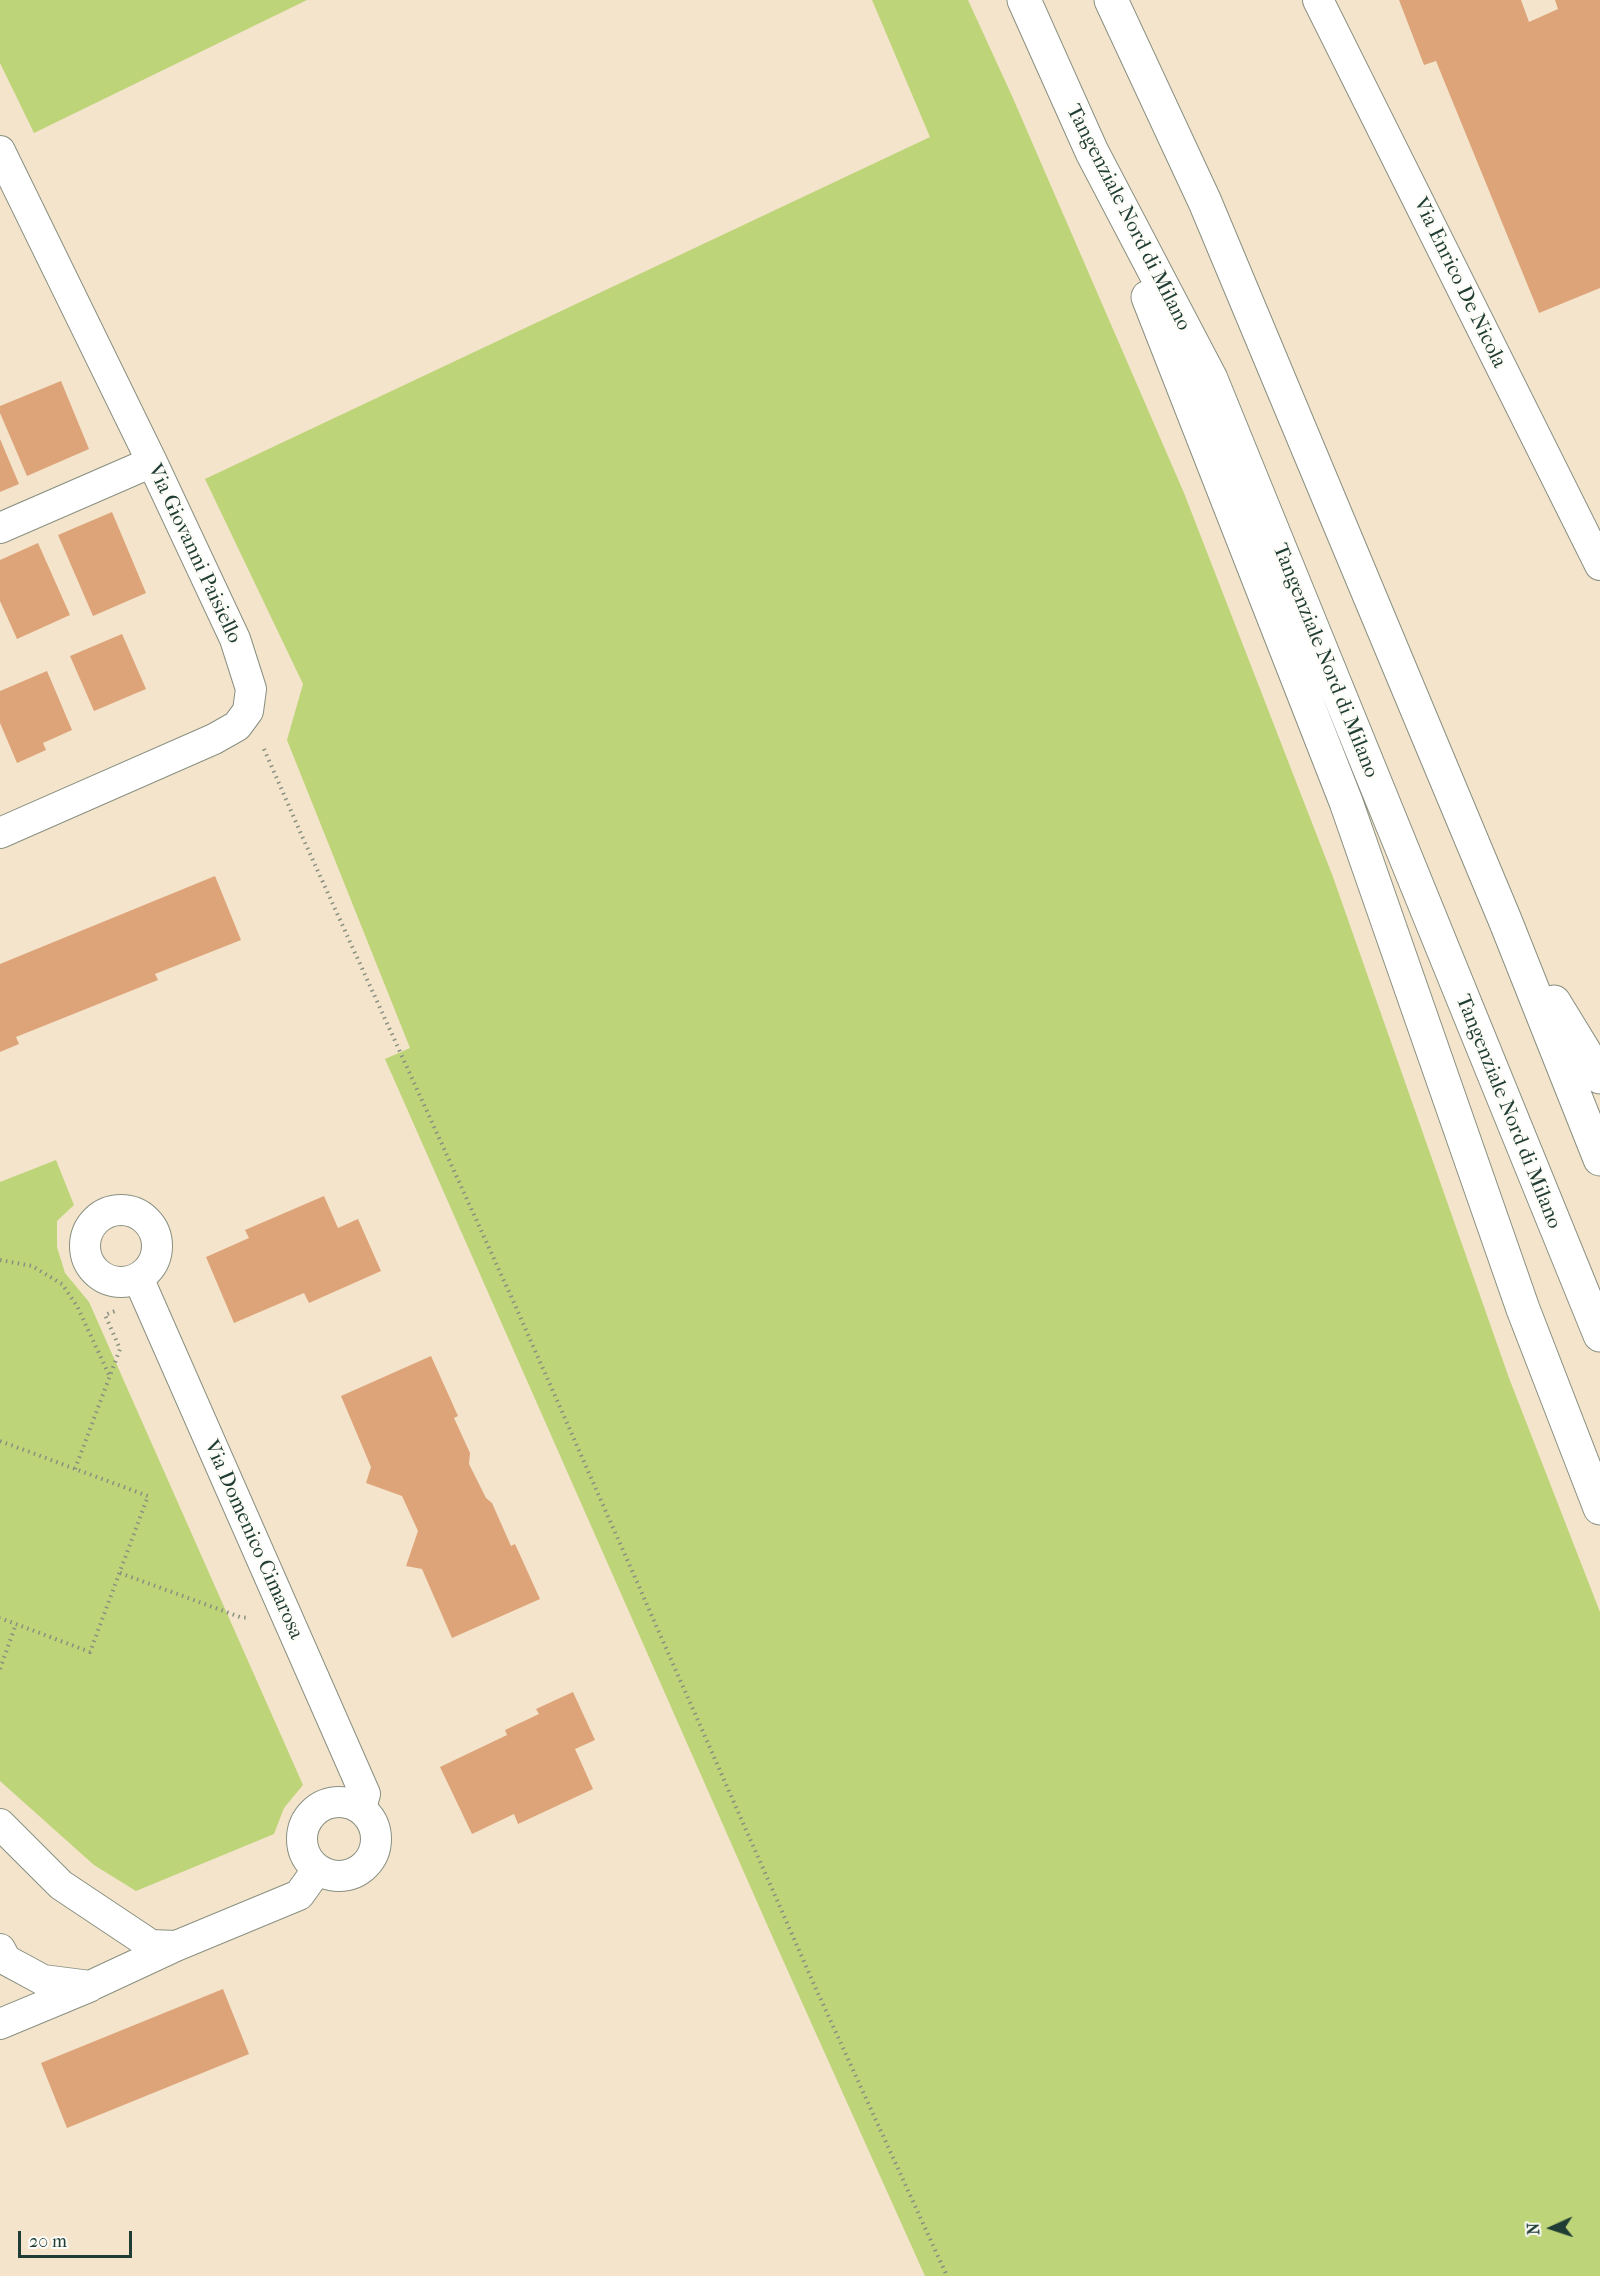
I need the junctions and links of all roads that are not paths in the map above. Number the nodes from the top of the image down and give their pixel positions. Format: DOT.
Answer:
graph roads {
  1 [pos="1024,0"];
  2 [pos="1111,0"];
  3 [pos="1318,0"];
  4 [pos="0,151"];
  5 [pos="1092,152"];
  6 [pos="152,462"];
  7 [pos="0,528"];
  8 [pos="1600,565"];
  9 [pos="0,833"];
  10 [pos="1505,920"];
  11 [pos="1600,1077"];
  12 [pos="1600,1159"];
  13 [pos="146,1285"];
  14 [pos="1600,1335"];
  15 [pos="1600,1508"];
  16 [pos="361,1808"];
  17 [pos="0,1824"];
  18 [pos="317,1870"];
  19 [pos="176,1946"];
  20 [pos="0,1949"];
  21 [pos="90,1986"];
  22 [pos="0,2024"];
  1 -- 5 [label="highway, Tangenziale Nord di Milano"];
  2 -- 10 [label="highway"];
  3 -- 8 [label="street, Via Enrico De Nicola"];
  4 -- 6 [label="street, Via Giovanni Paisiello"];
  5 -- 14 [label="highway, Tangenziale Nord di Milano"];
  5 -- 15 [label="highway"];
  6 -- 7 [label="street"];
  6 -- 9 [label="street, Via Giovanni Paisiello"];
  10 -- 11 [label="highway"];
  10 -- 12 [label="highway"];
  13 -- 16 [label="street, Via Domenico Cimarosa"];
  16 -- 18 [label="street, Via Domenico Cimarosa"];
  16 -- 18 [label="street"];
  17 -- 19 [label="street"];
  18 -- 19 [label="street"];
  19 -- 21 [label="street"];
  20 -- 21 [label="street"];
  21 -- 22 [label="street"];
}
